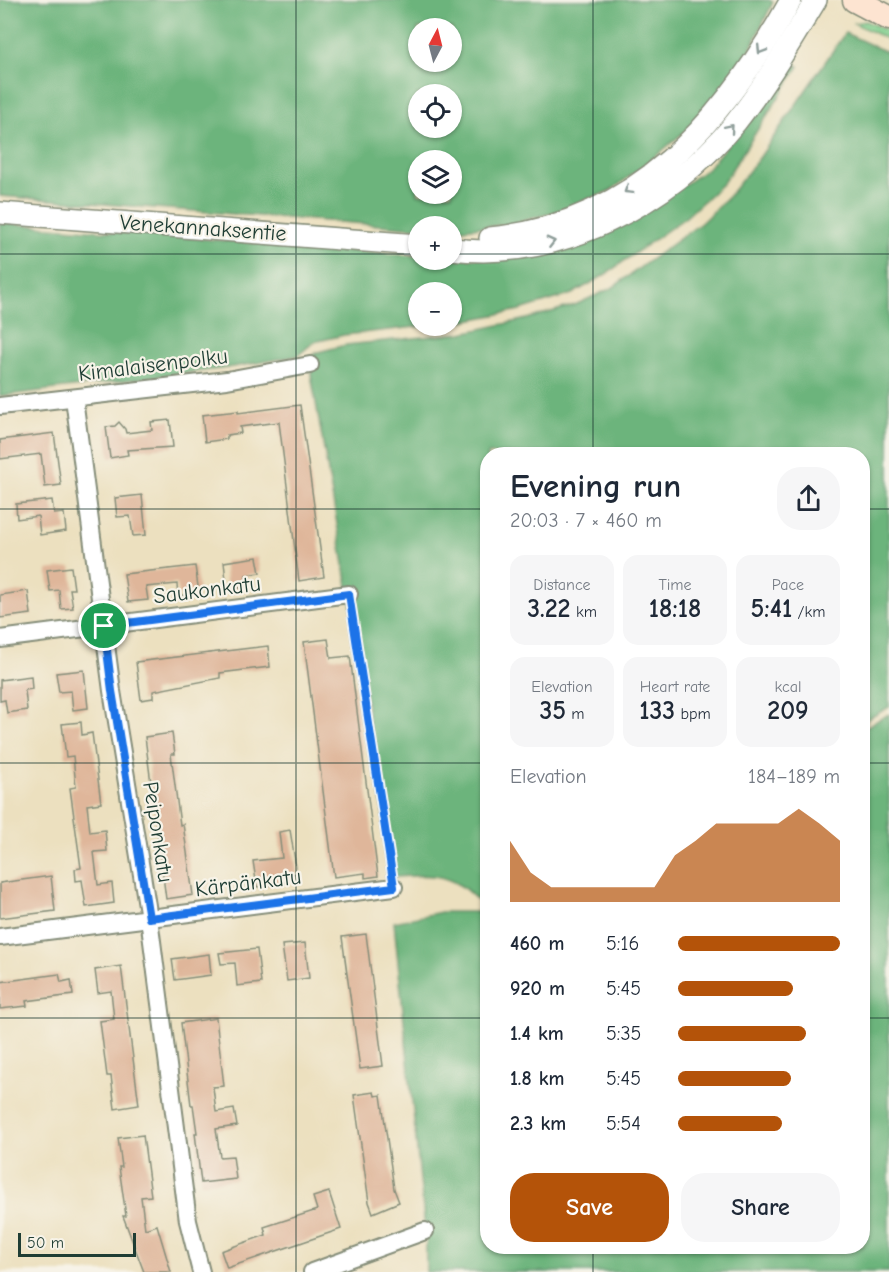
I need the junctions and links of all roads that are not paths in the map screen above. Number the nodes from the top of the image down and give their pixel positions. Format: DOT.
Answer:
graph roads {
  1 [pos="791,0"];
  2 [pos="816,0"];
  3 [pos="855,0"];
  4 [pos="889,18"];
  5 [pos="0,213"];
  6 [pos="462,240"];
  7 [pos="408,244"];
  8 [pos="462,249"];
  9 [pos="310,365"];
  10 [pos="74,398"];
  11 [pos="0,406"];
  12 [pos="349,594"];
  13 [pos="104,626"];
  14 [pos="0,639"];
  15 [pos="394,887"];
  16 [pos="149,918"];
  17 [pos="0,937"];
  18 [pos="425,1231"];
  19 [pos="201,1272"];
  20 [pos="312,1272"];
  1 -- 6 [label="street, one-way"];
  8 -- 2 [label="street, one-way"];
  3 -- 4 [label="main road"];
  5 -- 7 [label="street, Venekannaksentie"];
  9 -- 10 [label="street, Kimalaisenpolku"];
  10 -- 11 [label="street, Kimalaisenpolku"];
  10 -- 13 [label="street, Peiponkatu"];
  12 -- 13 [label="street, Saukonkatu"];
  12 -- 15 [label="lane"];
  13 -- 14 [label="street, Saukonkatu"];
  13 -- 16 [label="street, Peiponkatu"];
  15 -- 16 [label="street, Kärpänkatu"];
  16 -- 17 [label="street, Kärpänkatu"];
  16 -- 19 [label="street, Peiponkatu"];
  18 -- 20 [label="street"];
}
